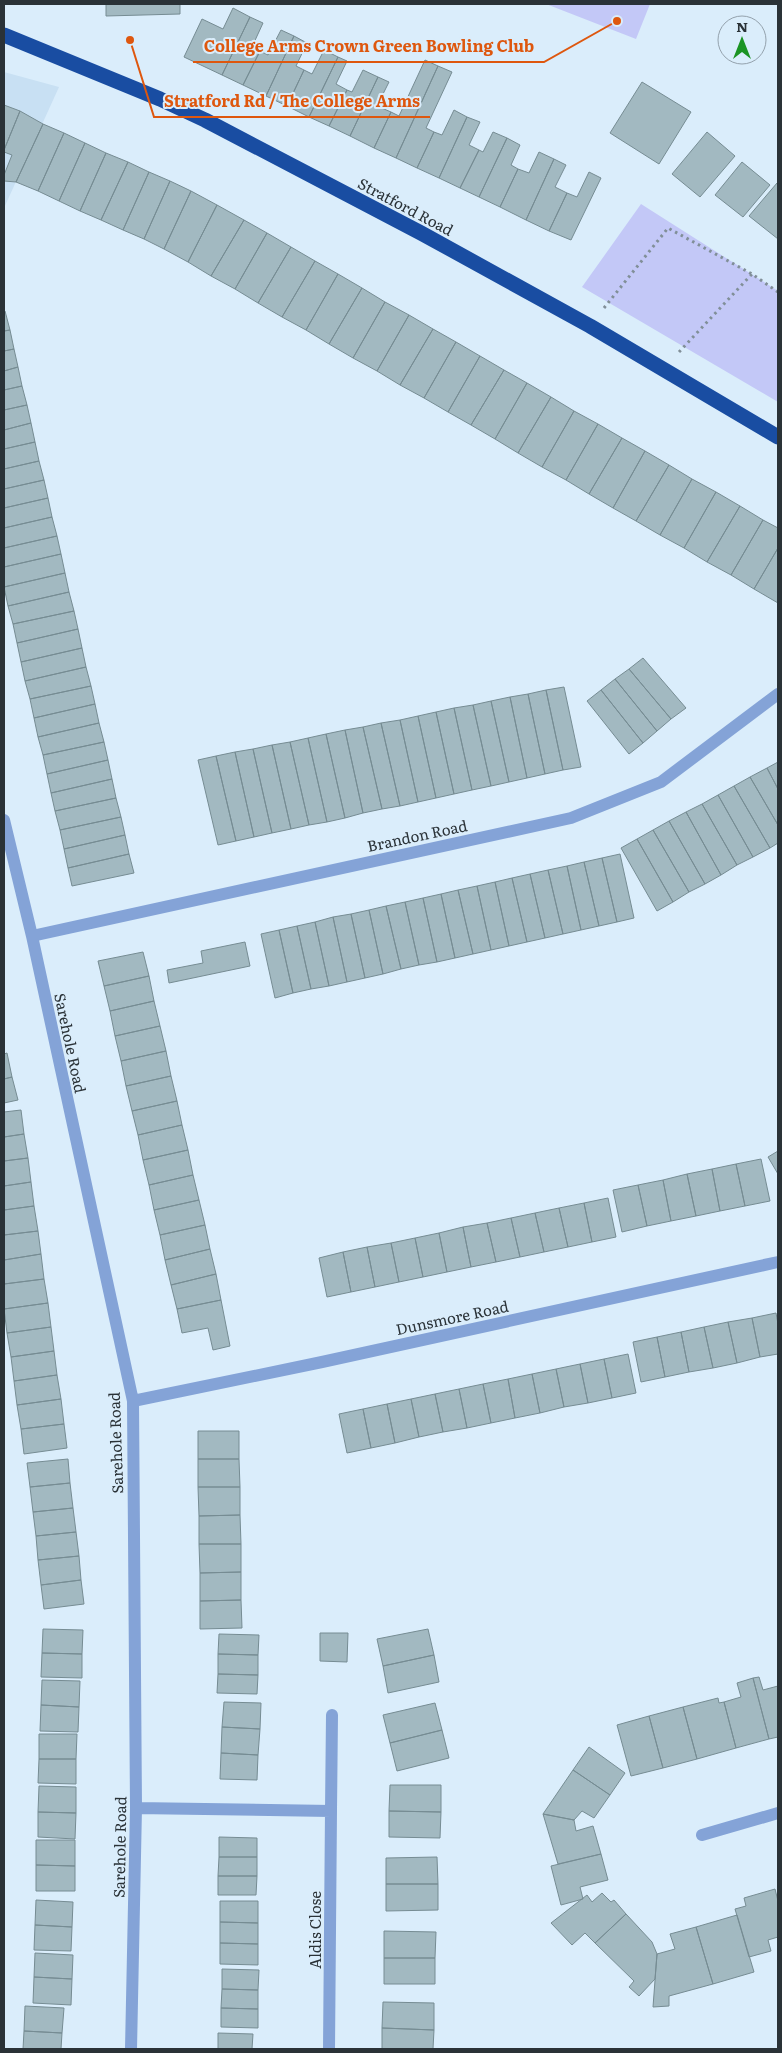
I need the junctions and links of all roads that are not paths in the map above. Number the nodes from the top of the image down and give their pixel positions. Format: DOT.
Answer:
graph roads {
  1 [pos="4,35"];
  2 [pos="778,437"];
  3 [pos="778,694"];
  4 [pos="4,820"];
  5 [pos="32,936"];
  6 [pos="778,1262"];
  7 [pos="133,1401"];
  8 [pos="332,1715"];
  9 [pos="136,1808"];
  10 [pos="331,1811"];
  11 [pos="778,1813"];
  12 [pos="702,1835"];
  13 [pos="131,2049"];
  14 [pos="329,2049"];
  1 -- 2 [label="highway, Stratford Road"];
  3 -- 5 [label="street, Brandon Road"];
  4 -- 5 [label="street, Sarehole Road"];
  5 -- 7 [label="street, Sarehole Road"];
  6 -- 7 [label="street, Dunsmore Road"];
  7 -- 9 [label="street, Sarehole Road"];
  8 -- 10 [label="street, Aldis Close"];
  9 -- 10 [label="street"];
  9 -- 13 [label="street, Sarehole Road"];
  10 -- 14 [label="street, Aldis Close"];
  11 -- 12 [label="street"];
}
